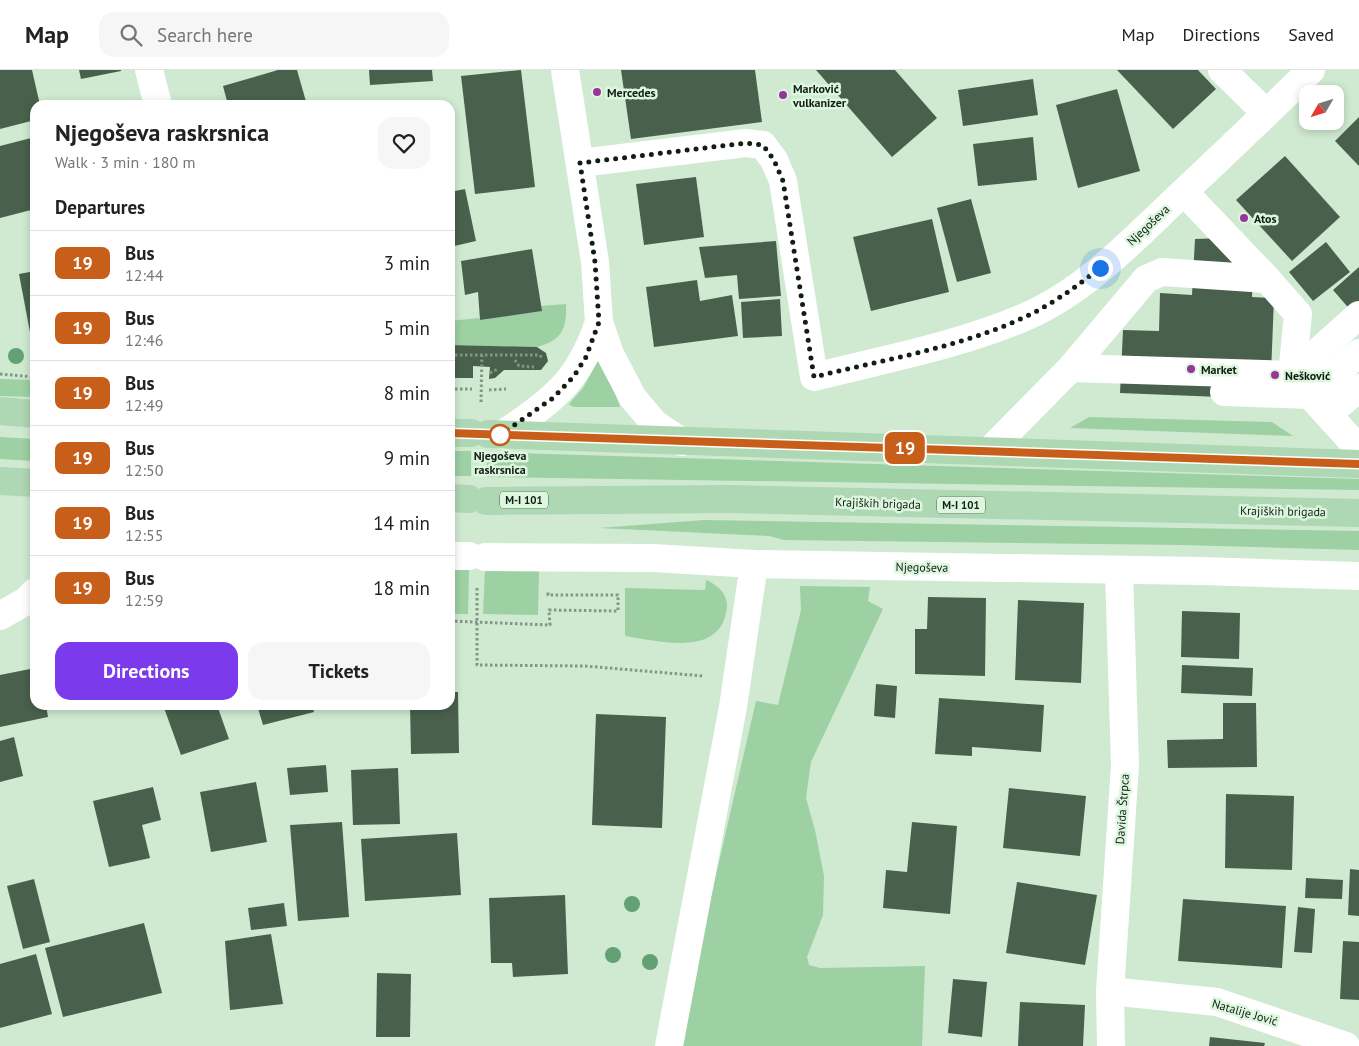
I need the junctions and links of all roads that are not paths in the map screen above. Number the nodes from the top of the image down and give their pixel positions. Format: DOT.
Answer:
graph roads {
  1 [pos="149,70"];
  2 [pos="565,70"];
  3 [pos="1222,70"];
  4 [pos="1311,70"];
  5 [pos="157,100"];
  6 [pos="1266,113"];
  7 [pos="580,163"];
  8 [pos="1184,192"];
  9 [pos="1267,279"];
  10 [pos="1359,315"];
  11 [pos="599,322"];
  12 [pos="1359,353"];
  13 [pos="1292,375"];
  14 [pos="1063,376"];
  15 [pos="1359,388"];
  16 [pos="1319,405"];
  17 [pos="0,411"];
  18 [pos="30,414"];
  19 [pos="478,434"];
  20 [pos="682,442"];
  21 [pos="1359,449"];
  22 [pos="990,450"];
  23 [pos="1359,464"];
  24 [pos="0,481"];
  25 [pos="30,483"];
  26 [pos="468,499"];
  27 [pos="1359,513"];
  28 [pos="468,556"];
  29 [pos="754,564"];
  30 [pos="1119,571"];
  31 [pos="1359,576"];
  32 [pos="30,597"];
  33 [pos="0,616"];
  34 [pos="30,618"];
  35 [pos="0,621"];
  36 [pos="1110,991"];
  37 [pos="669,1046"];
  38 [pos="1111,1046"];
  39 [pos="1346,1046"];
  1 -- 5 [label="street"];
  2 -- 7 [label="street"];
  3 -- 6 [label="street"];
  4 -- 6 [label="street, Njegoševa"];
  6 -- 8 [label="street, Njegoševa"];
  7 -- 8 [label="street, Njegoševa"];
  7 -- 11 [label="street"];
  8 -- 9 [label="street"];
  9 -- 13 [label="street"];
  9 -- 14 [label="street"];
  10 -- 13 [label="street"];
  11 -- 19 [label="street"];
  11 -- 20 [label="street"];
  12 -- 16 [label="street"];
  13 -- 14 [label="street"];
  13 -- 16 [label="street"];
  14 -- 16 [label="street"];
  14 -- 22 [label="street"];
  15 -- 16 [label="street"];
  16 -- 21 [label="street"];
  17 -- 18 [label="main road"];
  19 -- 20 [label="main road"];
  20 -- 22 [label="main road"];
  22 -- 23 [label="main road"];
  24 -- 25 [label="main road"];
  26 -- 27 [label="main road, Krajiških brigada / M-I 101"];
  28 -- 29 [label="street, Njegoševa"];
  29 -- 30 [label="street, Njegoševa"];
  29 -- 37 [label="street"];
  30 -- 31 [label="street, Njegoševa"];
  30 -- 36 [label="street, Davida Štrpca"];
  32 -- 33 [label="street"];
  34 -- 35 [label="street"];
  36 -- 38 [label="street, Davida Štrpca"];
  36 -- 39 [label="street, Natalije Jović"];
}
